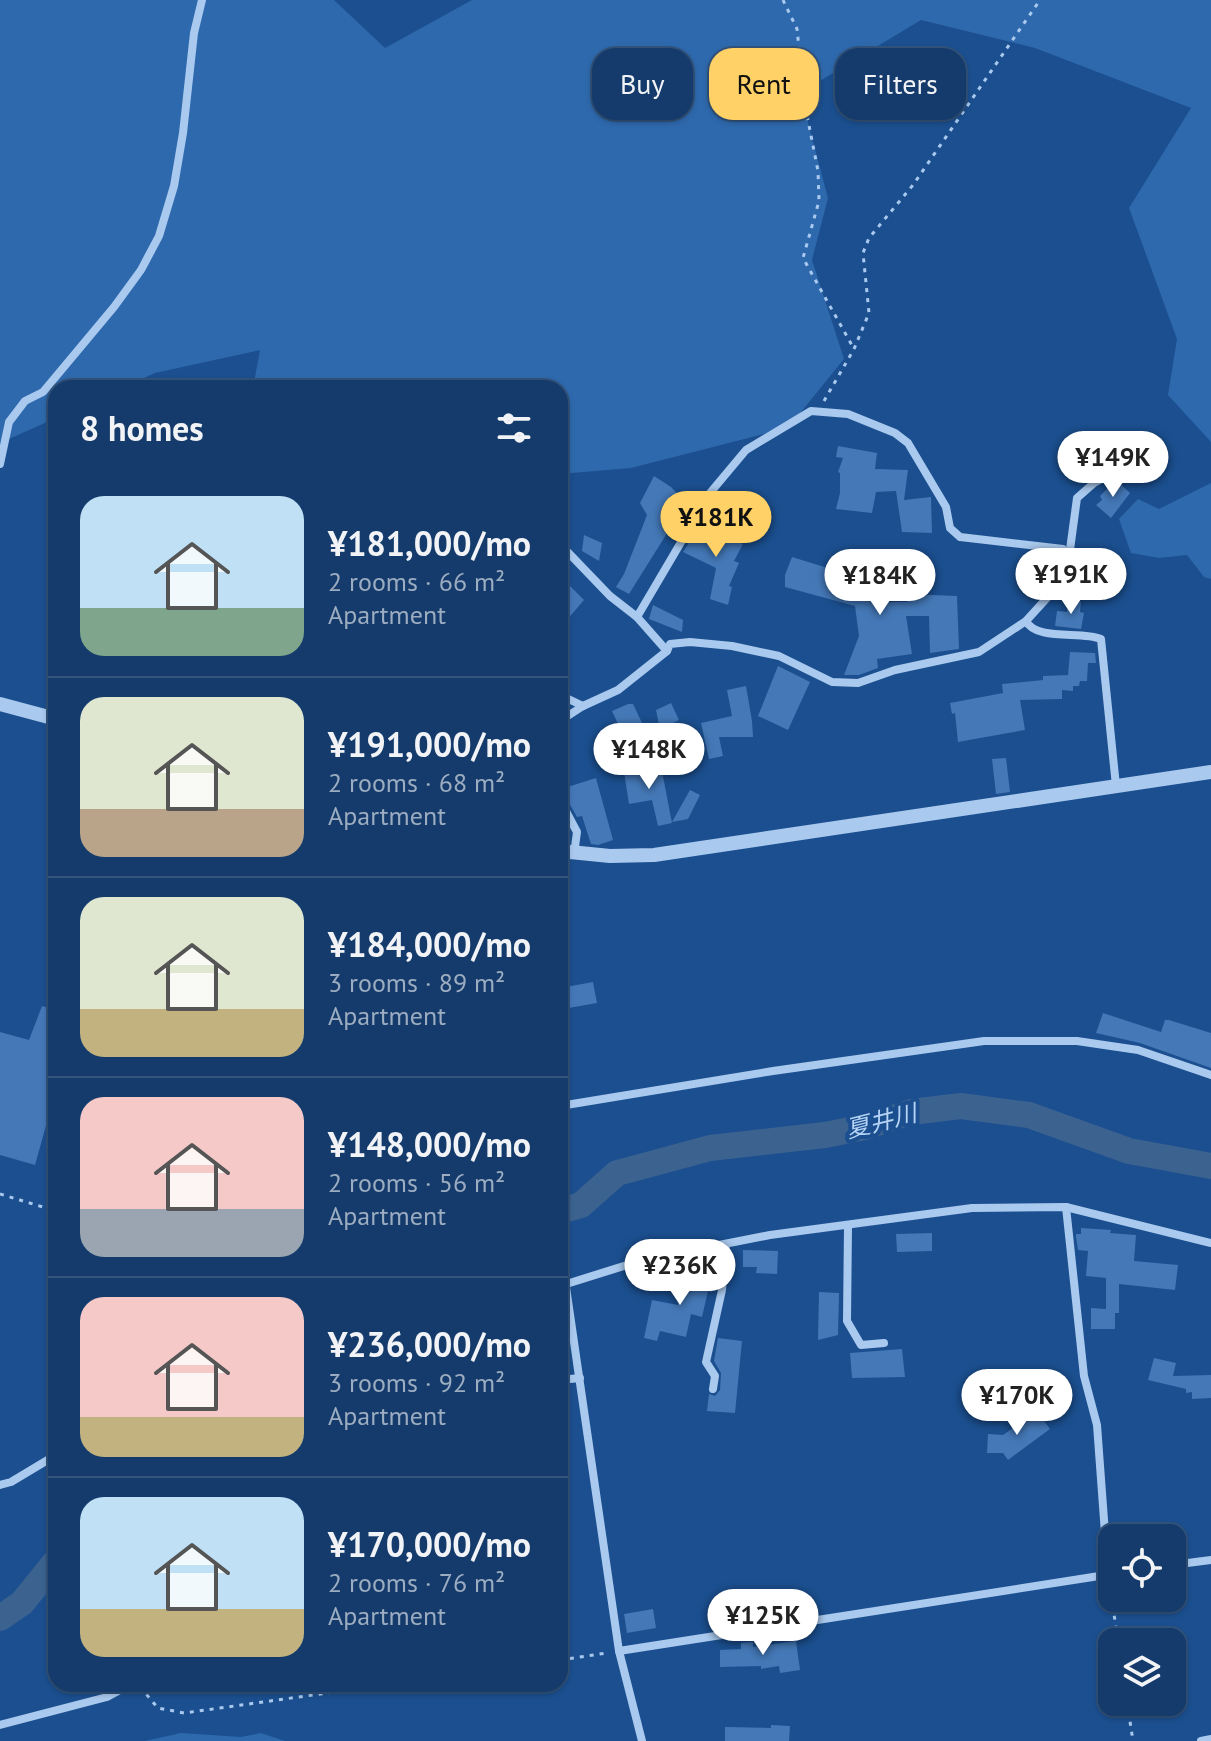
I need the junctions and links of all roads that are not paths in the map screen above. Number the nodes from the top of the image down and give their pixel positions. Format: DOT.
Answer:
graph roads {
  1 [pos="202,0"];
  2 [pos="53,380"];
  3 [pos="48,386"];
  4 [pos="1137,442"];
  5 [pos="0,464"];
  6 [pos="568,552"];
  7 [pos="1069,558"];
  8 [pos="637,617"];
  9 [pos="1026,621"];
  10 [pos="667,651"];
  11 [pos="568,699"];
  12 [pos="0,704"];
  13 [pos="583,706"];
  14 [pos="568,716"];
  15 [pos="48,717"];
  16 [pos="1211,772"];
  17 [pos="1116,786"];
  18 [pos="568,815"];
  19 [pos="568,851"];
  20 [pos="568,853"];
  21 [pos="1211,1075"];
  22 [pos="568,1105"];
  23 [pos="1066,1207"];
  24 [pos="848,1226"];
  25 [pos="1211,1243"];
  26 [pos="726,1244"];
  27 [pos="568,1283"];
  28 [pos="568,1312"];
  29 [pos="884,1343"];
  30 [pos="580,1378"];
  31 [pos="568,1379"];
  32 [pos="713,1389"];
  33 [pos="48,1460"];
  34 [pos="0,1485"];
  35 [pos="1106,1524"];
  36 [pos="1211,1560"];
  37 [pos="1186,1563"];
  38 [pos="1098,1576"];
  39 [pos="619,1651"];
  40 [pos="116,1692"];
  41 [pos="0,1725"];
  42 [pos="1211,1739"];
  43 [pos="642,1741"];
  44 [pos="1201,1741"];
  1 -- 2 [label="street"];
  3 -- 5 [label="street"];
  4 -- 7 [label="street"];
  6 -- 8 [label="street"];
  7 -- 8 [label="street"];
  7 -- 9 [label="street"];
  8 -- 10 [label="street"];
  9 -- 10 [label="street"];
  9 -- 17 [label="street"];
  10 -- 13 [label="street"];
  11 -- 13 [label="street"];
  12 -- 15 [label="street"];
  13 -- 14 [label="street"];
  16 -- 17 [label="street"];
  17 -- 20 [label="street"];
  18 -- 19 [label="street"];
  21 -- 22 [label="street"];
  23 -- 24 [label="street"];
  23 -- 25 [label="street"];
  23 -- 35 [label="street"];
  24 -- 26 [label="street"];
  24 -- 29 [label="street"];
  26 -- 27 [label="street"];
  26 -- 32 [label="street"];
  28 -- 30 [label="street"];
  30 -- 31 [label="street"];
  30 -- 39 [label="street"];
  33 -- 34 [label="street"];
  36 -- 37 [label="street"];
  38 -- 39 [label="street"];
  39 -- 43 [label="street"];
  40 -- 41 [label="street"];
  42 -- 44 [label="street"];
}
